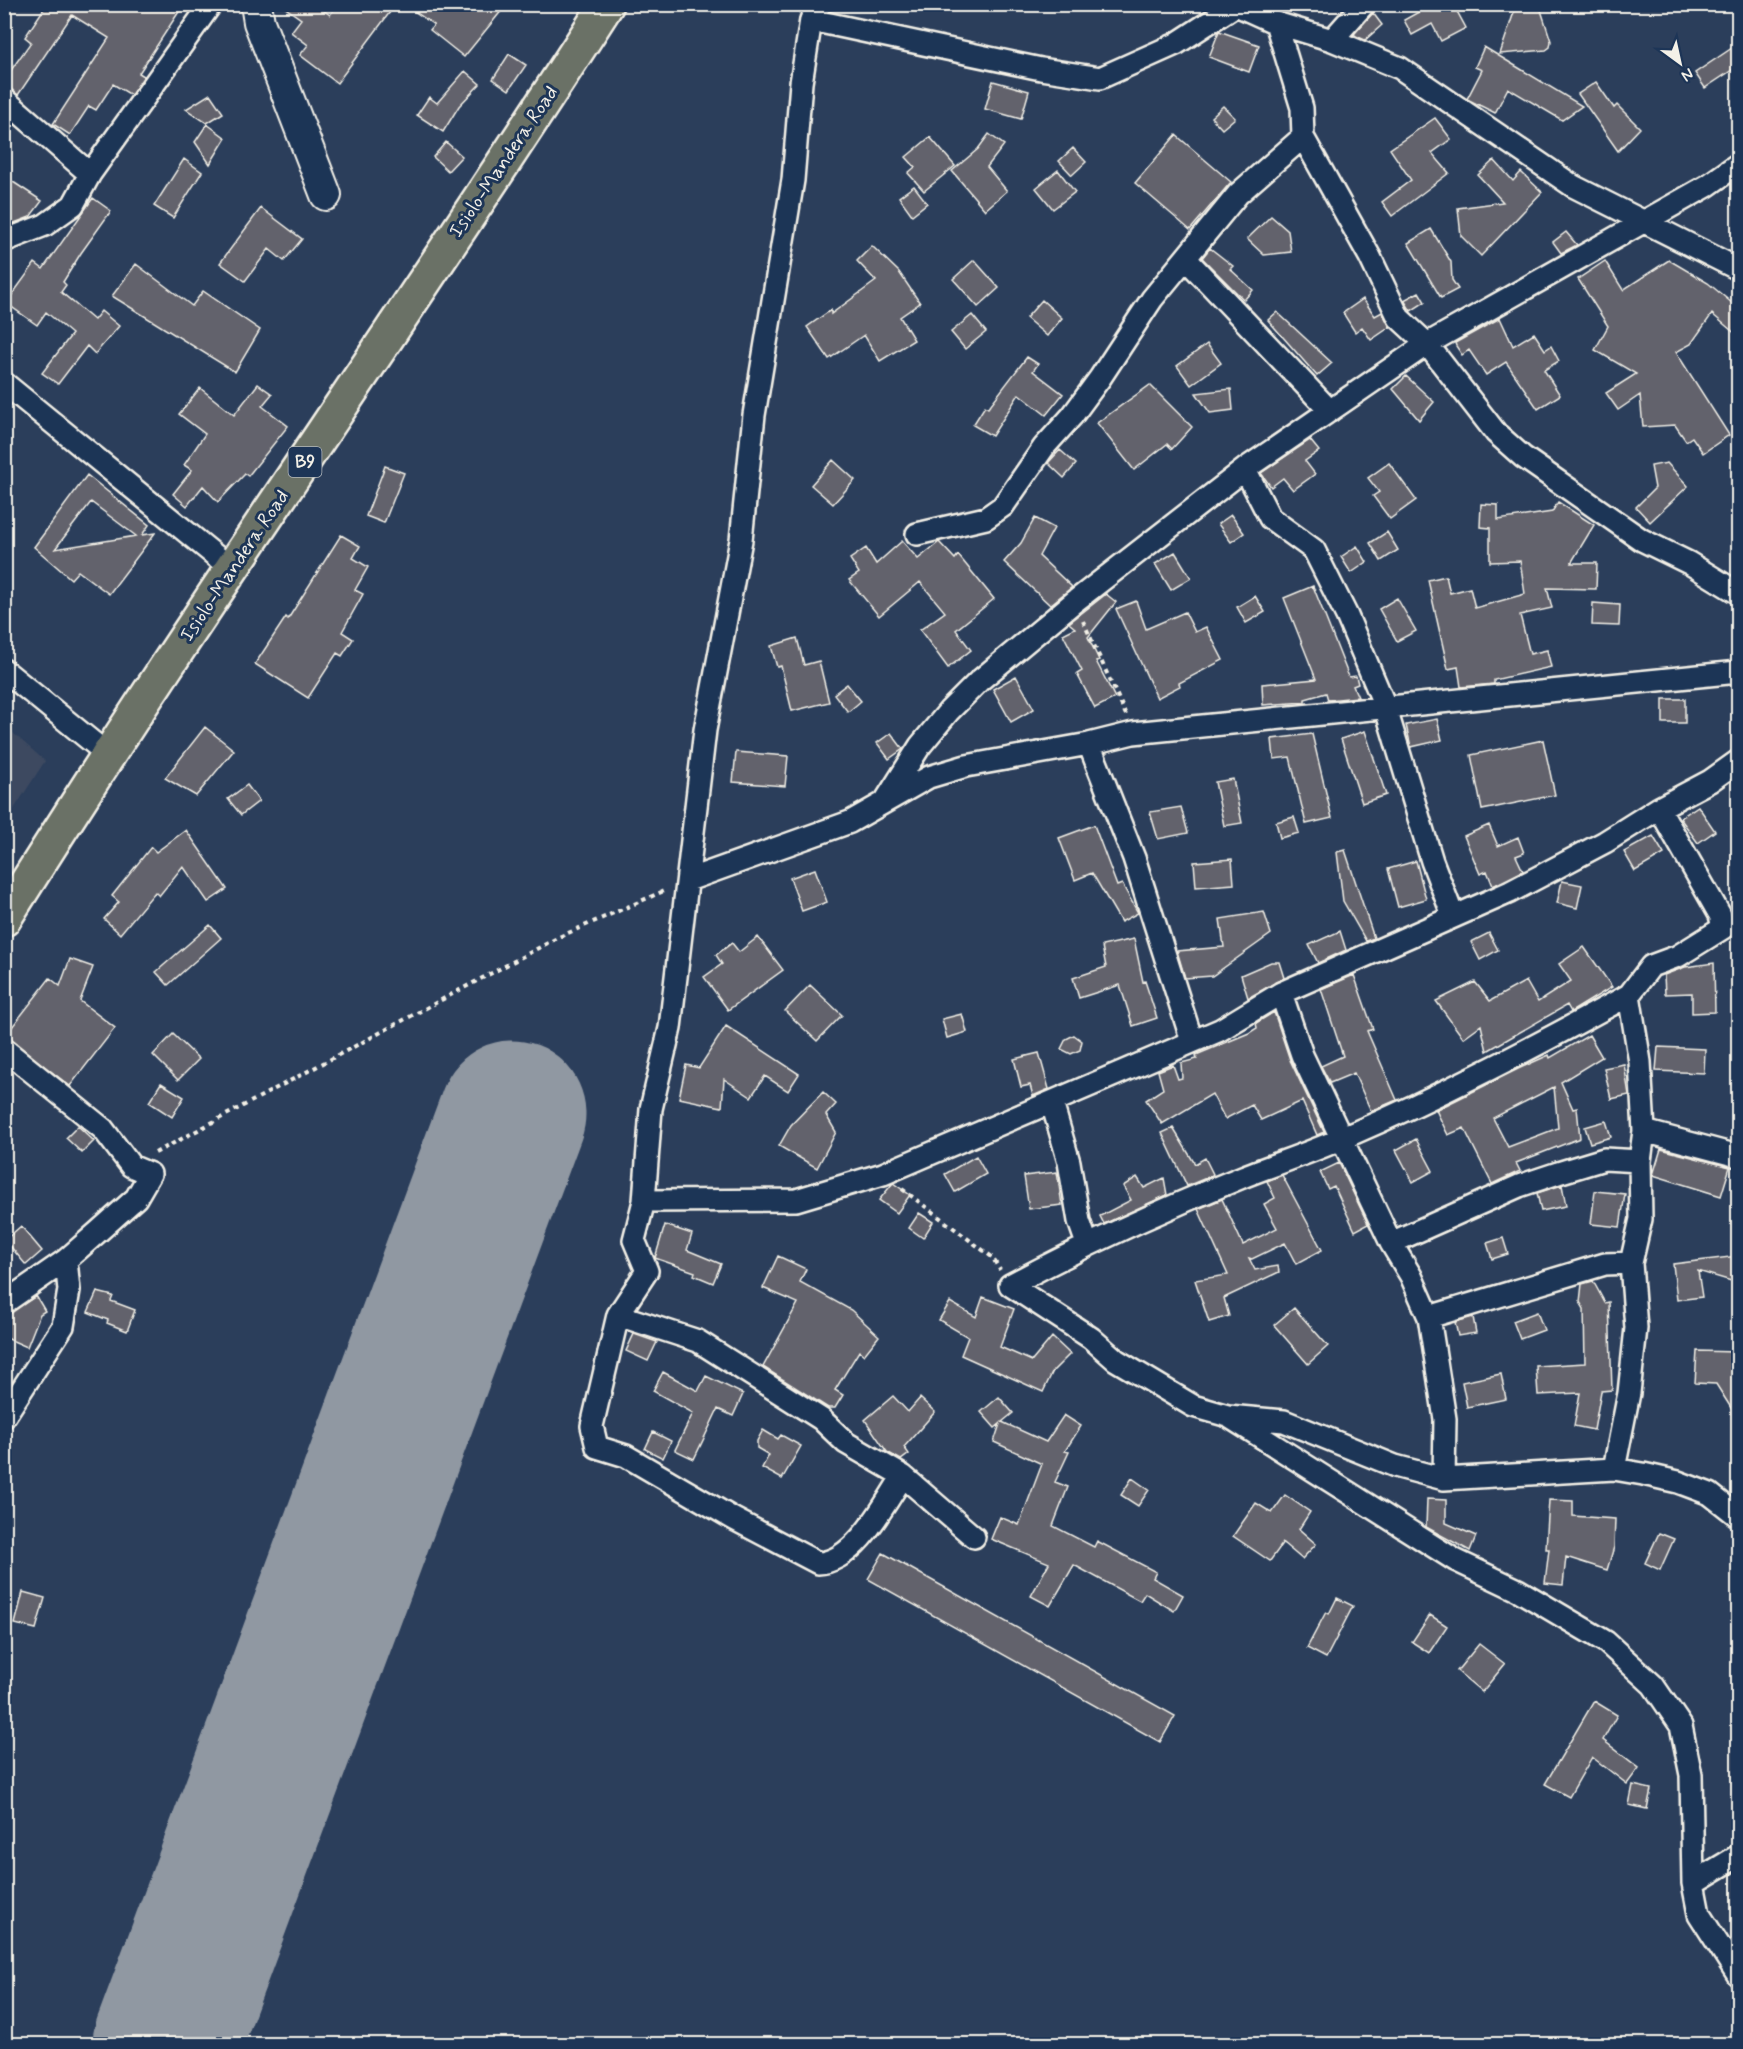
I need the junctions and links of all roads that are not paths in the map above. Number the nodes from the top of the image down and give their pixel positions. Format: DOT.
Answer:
graph roads {
  1 [pos="211,4"];
  2 [pos="256,4"];
  3 [pos="607,4"];
  4 [pos="1364,4"];
  5 [pos="1235,5"];
  6 [pos="815,12"];
  7 [pos="1276,23"];
  8 [pos="1332,40"];
  9 [pos="4,99"];
  10 [pos="1303,137"];
  11 [pos="1738,164"];
  12 [pos="90,174"];
  13 [pos="326,195"];
  14 [pos="1643,222"];
  15 [pos="4,241"];
  16 [pos="1186,259"];
  17 [pos="1738,268"];
  18 [pos="1427,344"];
  19 [pos="4,383"];
  20 [pos="1330,411"];
  21 [pos="1245,469"];
  22 [pos="916,534"];
  23 [pos="233,570"];
  24 [pos="1738,593"];
  25 [pos="4,670"];
  26 [pos="1738,672"];
  27 [pos="1385,706"];
  28 [pos="1089,744"];
  29 [pos="107,754"];
  30 [pos="1738,761"];
  31 [pos="883,805"];
  32 [pos="1659,808"];
  33 [pos="688,880"];
  34 [pos="1453,916"];
  35 [pos="4,919"];
  36 [pos="1731,934"];
  37 [pos="1281,993"];
  38 [pos="1629,995"];
  39 [pos="1192,1041"];
  40 [pos="4,1049"];
  41 [pos="1052,1103"];
  42 [pos="1644,1131"];
  43 [pos="1343,1138"];
  44 [pos="1738,1156"];
  45 [pos="1640,1161"];
  46 [pos="644,1201"];
  47 [pos="1391,1243"];
  48 [pos="1087,1244"];
  49 [pos="66,1260"];
  50 [pos="1631,1263"];
  51 [pos="4,1303"];
  52 [pos="618,1315"];
  53 [pos="1429,1317"];
  54 [pos="1228,1416"];
  55 [pos="4,1417"];
  56 [pos="1614,1469"];
  57 [pos="903,1476"];
  58 [pos="1444,1479"];
  59 [pos="1738,1516"];
  60 [pos="974,1537"];
  61 [pos="1738,1856"];
  62 [pos="1693,1883"];
  63 [pos="1738,1975"];
  1 -- 12 [label="street"];
  2 -- 13 [label="main road"];
  3 -- 23 [label="highway, Isiolo-Mandera Road / B9"];
  4 -- 8 [label="street"];
  5 -- 6 [label="street"];
  5 -- 7 [label="street"];
  6 -- 33 [label="street"];
  7 -- 8 [label="street"];
  7 -- 10 [label="street"];
  8 -- 14 [label="street"];
  9 -- 12 [label="street"];
  10 -- 16 [label="street"];
  10 -- 18 [label="street"];
  11 -- 14 [label="street"];
  12 -- 15 [label="street"];
  14 -- 17 [label="street"];
  14 -- 18 [label="street"];
  16 -- 20 [label="street"];
  16 -- 22 [label="street"];
  18 -- 20 [label="street"];
  18 -- 24 [label="street"];
  19 -- 23 [label="street"];
  20 -- 21 [label="street"];
  21 -- 27 [label="street"];
  21 -- 31 [label="street"];
  23 -- 29 [label="highway, Isiolo-Mandera Road / B9"];
  25 -- 29 [label="street"];
  26 -- 27 [label="street"];
  27 -- 28 [label="street"];
  27 -- 34 [label="street"];
  28 -- 31 [label="street"];
  28 -- 39 [label="street"];
  29 -- 35 [label="highway, Isiolo-Mandera Road / B9"];
  30 -- 32 [label="street"];
  31 -- 33 [label="street"];
  32 -- 34 [label="street"];
  32 -- 36 [label="street"];
  33 -- 46 [label="street"];
  34 -- 37 [label="street"];
  36 -- 38 [label="street"];
  37 -- 39 [label="street"];
  37 -- 43 [label="street"];
  38 -- 42 [label="street"];
  38 -- 43 [label="street"];
  39 -- 41 [label="street"];
  40 -- 49 [label="street"];
  41 -- 46 [label="street"];
  41 -- 48 [label="street"];
  42 -- 44 [label="street"];
  42 -- 45 [label="street"];
  43 -- 47 [label="street"];
  43 -- 48 [label="street"];
  45 -- 47 [label="street"];
  45 -- 50 [label="street"];
  46 -- 52 [label="street"];
  47 -- 53 [label="street"];
  48 -- 54 [label="street"];
  49 -- 51 [label="street"];
  49 -- 55 [label="street"];
  50 -- 53 [label="street"];
  50 -- 56 [label="street"];
  52 -- 57 [label="street"];
  52 -- 57 [label="street"];
  53 -- 58 [label="street"];
  54 -- 58 [label="street"];
  54 -- 62 [label="street"];
  56 -- 58 [label="street"];
  56 -- 59 [label="street"];
  57 -- 60 [label="street"];
  61 -- 62 [label="street"];
  62 -- 63 [label="street"];
}
